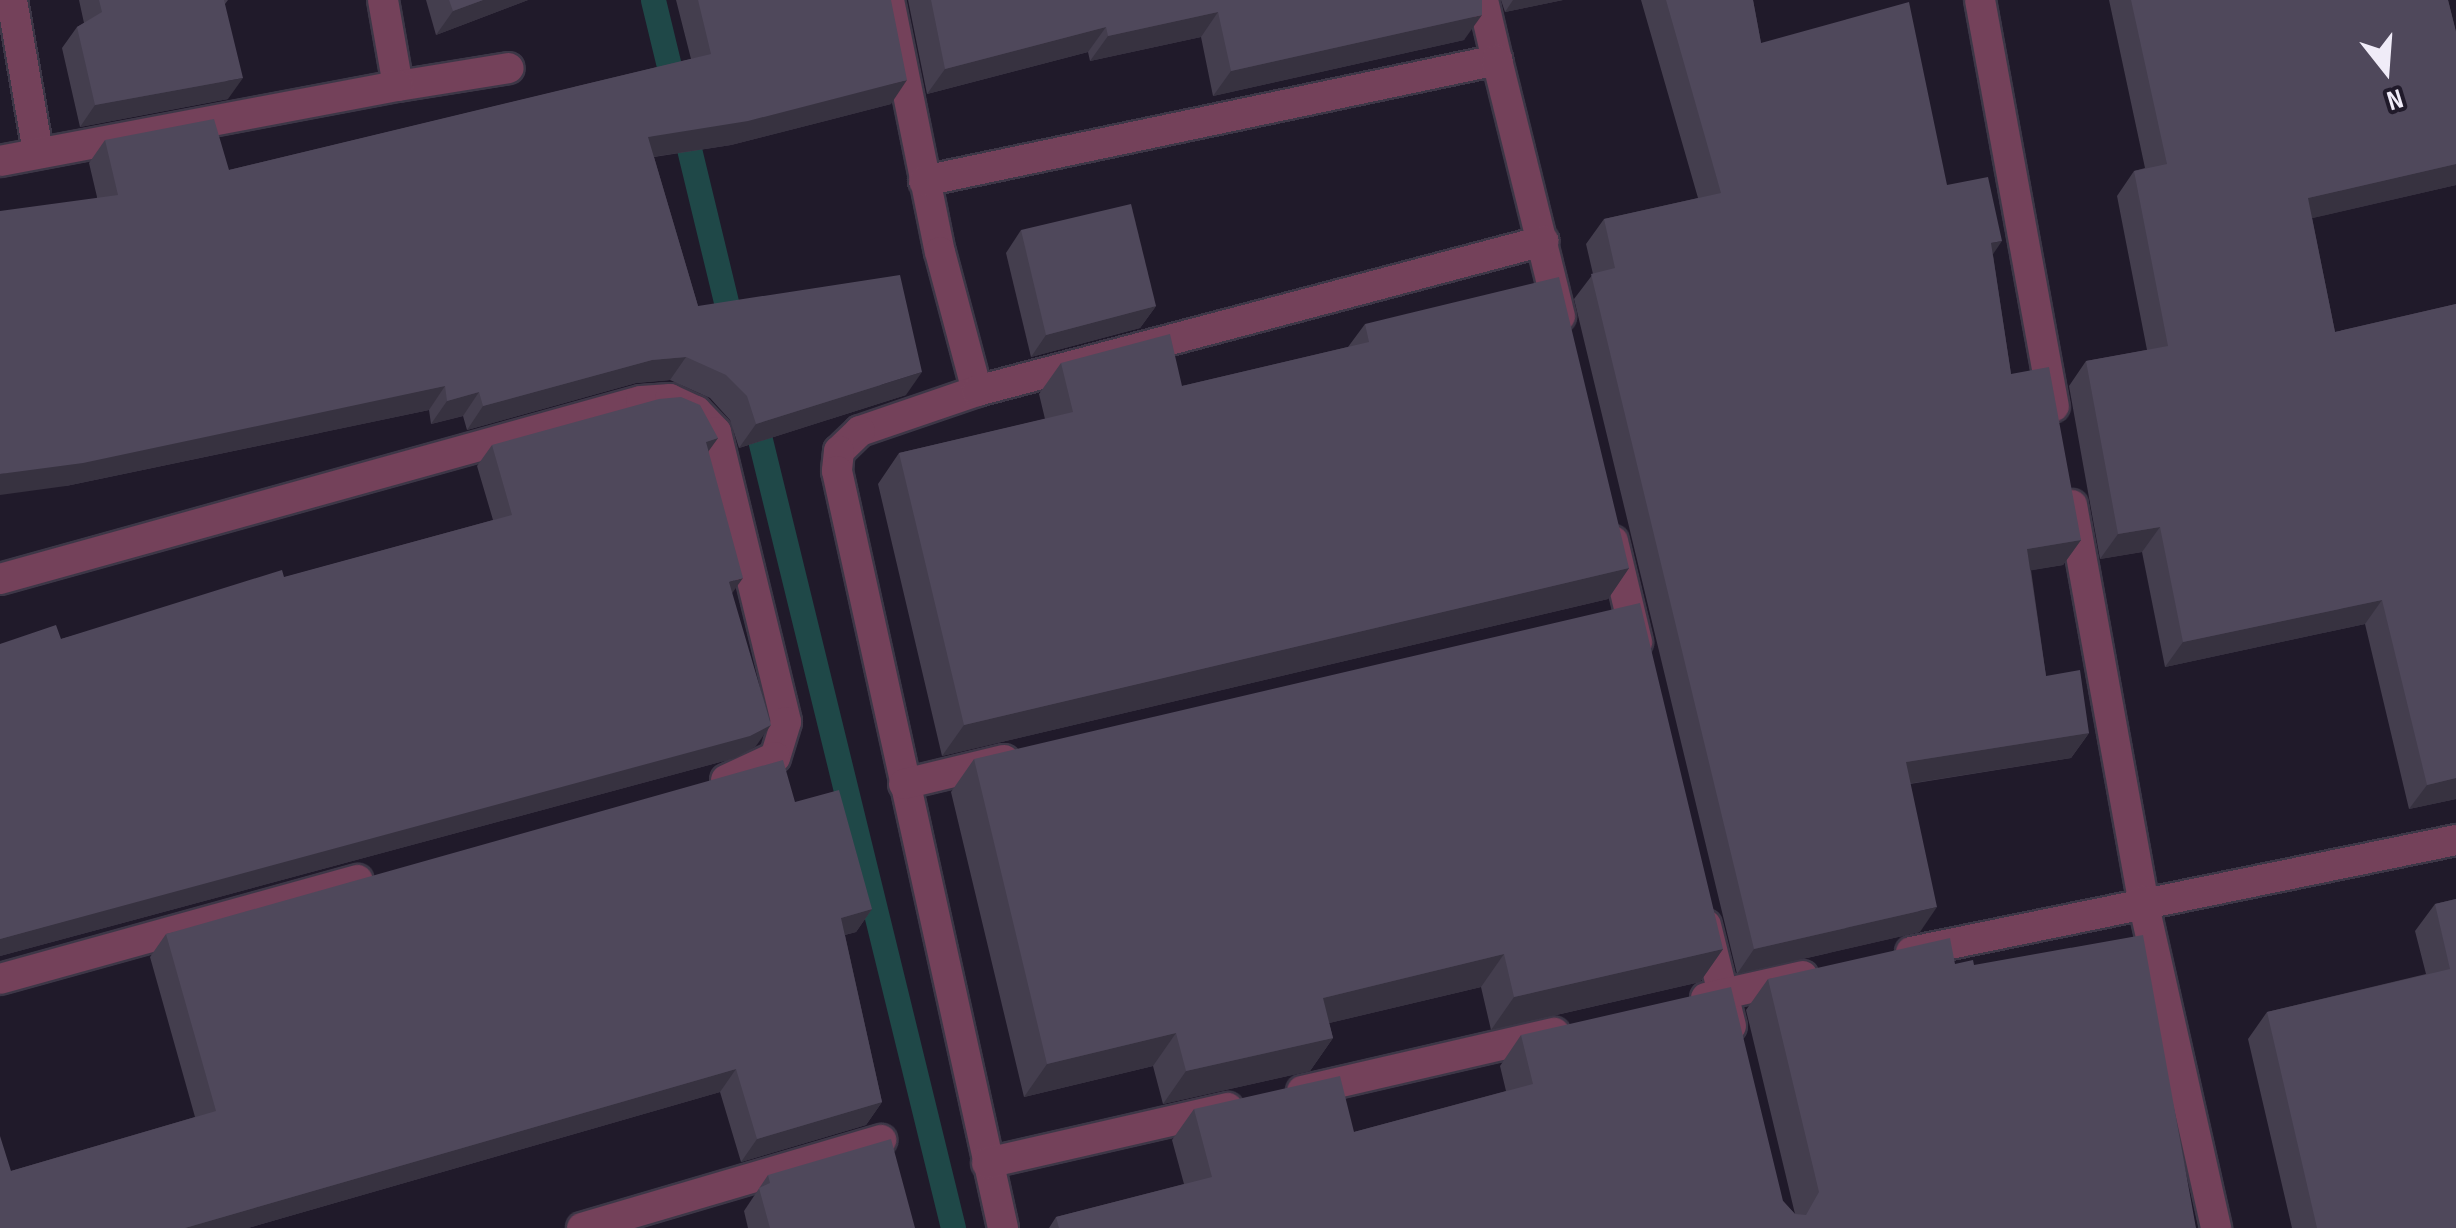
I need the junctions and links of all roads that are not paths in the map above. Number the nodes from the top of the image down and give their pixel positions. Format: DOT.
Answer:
graph roads {
  1 [pos="12,0"];
  2 [pos="383,0"];
  3 [pos="888,0"];
  4 [pos="1483,0"];
  5 [pos="1980,0"];
  6 [pos="1497,60"];
  7 [pos="509,68"];
  8 [pos="398,86"];
  9 [pos="38,152"];
  10 [pos="0,161"];
  11 [pos="924,181"];
  12 [pos="1543,240"];
  13 [pos="1569,352"];
  14 [pos="977,391"];
  15 [pos="2058,431"];
  16 [pos="2065,470"];
  17 [pos="1604,502"];
  18 [pos="0,579"];
  19 [pos="1630,613"];
  20 [pos="1592,622"];
  21 [pos="1644,670"];
  22 [pos="1038,752"];
  23 [pos="904,784"];
  24 [pos="704,786"];
  25 [pos="2456,840"];
  26 [pos="381,874"];
  27 [pos="1700,898"];
  28 [pos="2143,901"];
  29 [pos="1876,960"];
  30 [pos="1838,968"];
  31 [pos="0,978"];
  32 [pos="1723,994"];
  33 [pos="1684,1002"];
  34 [pos="1588,1025"];
  35 [pos="1736,1048"];
  36 [pos="881,1140"];
  37 [pos="987,1163"];
  38 [pos="655,1218"];
  39 [pos="582,1228"];
  40 [pos="1003,1228"];
  41 [pos="2216,1228"];
  1 -- 9 [label="street"];
  2 -- 8 [label="street"];
  3 -- 11 [label="street"];
  4 -- 6 [label="street"];
  5 -- 15 [label="street"];
  6 -- 11 [label="street"];
  6 -- 12 [label="street"];
  7 -- 8 [label="street"];
  8 -- 9 [label="street"];
  9 -- 10 [label="street"];
  11 -- 14 [label="street"];
  12 -- 13 [label="street"];
  12 -- 14 [label="street"];
  14 -- 23 [label="street"];
  16 -- 28 [label="street"];
  17 -- 19 [label="street"];
  18 -- 24 [label="street"];
  19 -- 20 [label="street"];
  19 -- 21 [label="street"];
  22 -- 23 [label="street"];
  23 -- 37 [label="street"];
  25 -- 28 [label="street"];
  26 -- 31 [label="street"];
  27 -- 32 [label="street"];
  28 -- 29 [label="street"];
  28 -- 41 [label="street"];
  30 -- 32 [label="street"];
  32 -- 33 [label="street"];
  32 -- 35 [label="street"];
  34 -- 37 [label="street"];
  36 -- 38 [label="street"];
  37 -- 40 [label="street"];
  38 -- 39 [label="street"];
}
